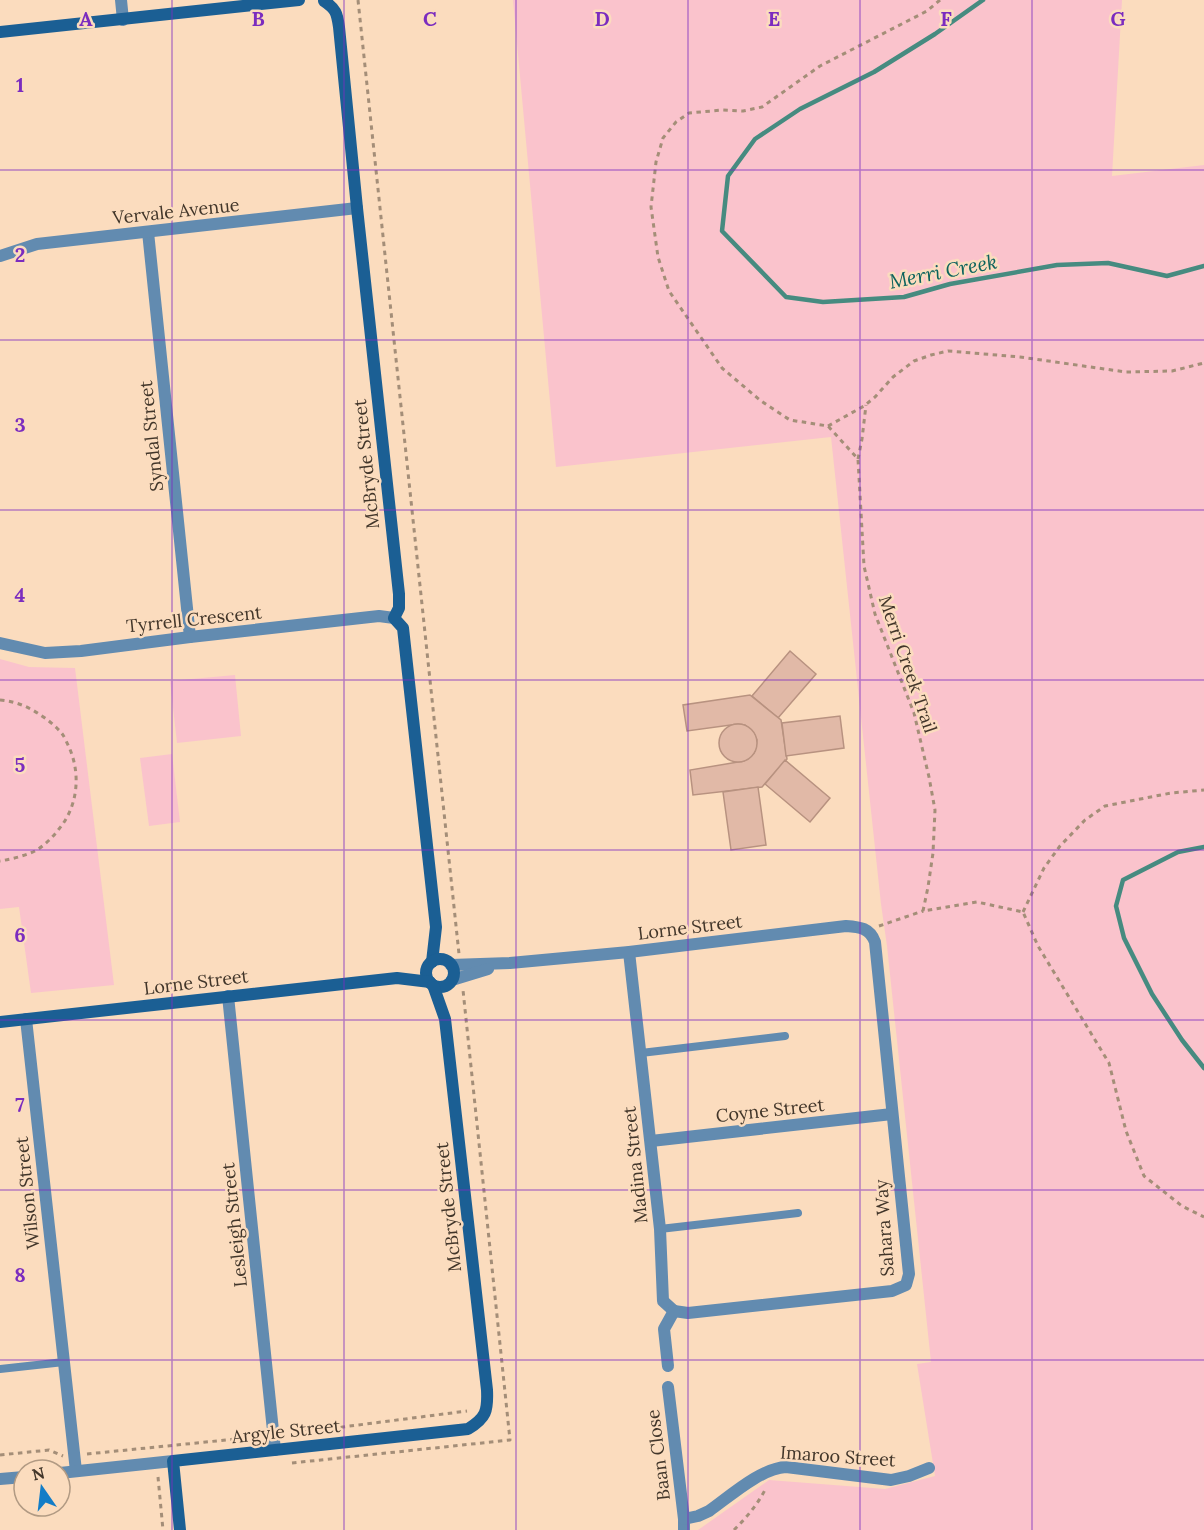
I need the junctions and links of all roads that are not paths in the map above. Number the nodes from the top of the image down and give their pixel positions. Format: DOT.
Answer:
graph roads {
  1 [pos="121,0"];
  2 [pos="299,0"];
  3 [pos="322,0"];
  4 [pos="123,20"];
  5 [pos="0,32"];
  6 [pos="357,208"];
  7 [pos="148,232"];
  8 [pos="0,256"];
  9 [pos="394,618"];
  10 [pos="190,637"];
  11 [pos="0,643"];
  12 [pos="435,927"];
  13 [pos="872,935"];
  14 [pos="629,952"];
  15 [pos="430,964"];
  16 [pos="454,972"];
  17 [pos="397,978"];
  18 [pos="432,983"];
  19 [pos="228,996"];
  20 [pos="26,1019"];
  21 [pos="445,1019"];
  22 [pos="0,1022"];
  23 [pos="785,1036"];
  24 [pos="641,1053"];
  25 [pos="892,1114"];
  26 [pos="651,1141"];
  27 [pos="798,1213"];
  28 [pos="660,1229"];
  29 [pos="674,1311"];
  30 [pos="64,1362"];
  31 [pos="668,1366"];
  32 [pos="0,1369"];
  33 [pos="668,1387"];
  34 [pos="487,1390"];
  35 [pos="275,1450"];
  36 [pos="173,1461"];
  37 [pos="930,1468"];
  38 [pos="76,1471"];
  39 [pos="72,1472"];
  40 [pos="684,1525"];
  41 [pos="180,1530"];
  1 -- 4 [label="street"];
  2 -- 4 [label="street"];
  3 -- 6 [label="street, McBryde Street"];
  4 -- 5 [label="street"];
  6 -- 7 [label="street, Vervale Avenue"];
  6 -- 9 [label="street, McBryde Street"];
  7 -- 8 [label="street, Vervale Avenue"];
  7 -- 10 [label="street, Syndal Street"];
  9 -- 10 [label="street, Tyrrell Crescent"];
  9 -- 12 [label="street, McBryde Street"];
  10 -- 11 [label="street, Tyrrell Crescent"];
  12 -- 15 [label="street, McBryde Street"];
  12 -- 16 [label="street, McBryde Street"];
  13 -- 14 [label="street, Lorne Street"];
  13 -- 25 [label="street, Sahara Way"];
  14 -- 16 [label="street, Lorne Street"];
  14 -- 24 [label="street, Madina Street"];
  15 -- 16 [label="street"];
  15 -- 17 [label="street, Lorne Street"];
  15 -- 18 [label="street"];
  16 -- 18 [label="street"];
  16 -- 21 [label="street, McBryde Street"];
  17 -- 18 [label="street, Lorne Street"];
  17 -- 19 [label="street, Lorne Street"];
  18 -- 21 [label="street, McBryde Street"];
  19 -- 20 [label="street, Lorne Street"];
  19 -- 35 [label="street, Lesleigh Street"];
  20 -- 22 [label="street, Lorne Street"];
  20 -- 30 [label="street, Wilson Street"];
  21 -- 34 [label="street, McBryde Street"];
  23 -- 24 [label="lane"];
  24 -- 26 [label="street, Madina Street"];
  25 -- 26 [label="street, Coyne Street"];
  25 -- 29 [label="street, Sahara Way"];
  26 -- 28 [label="street, Madina Street"];
  27 -- 28 [label="lane"];
  28 -- 29 [label="street, Madina Street"];
  29 -- 31 [label="street"];
  30 -- 32 [label="lane"];
  30 -- 38 [label="street, Wilson Street"];
  33 -- 40 [label="street, Baan Close"];
  34 -- 35 [label="street, Argyle Street"];
  35 -- 36 [label="street, Argyle Street"];
  36 -- 38 [label="street, Argyle Street"];
  36 -- 41 [label="street"];
  37 -- 40 [label="street, Imaroo Street"];
  38 -- 39 [label="street, Argyle Street"];
}
